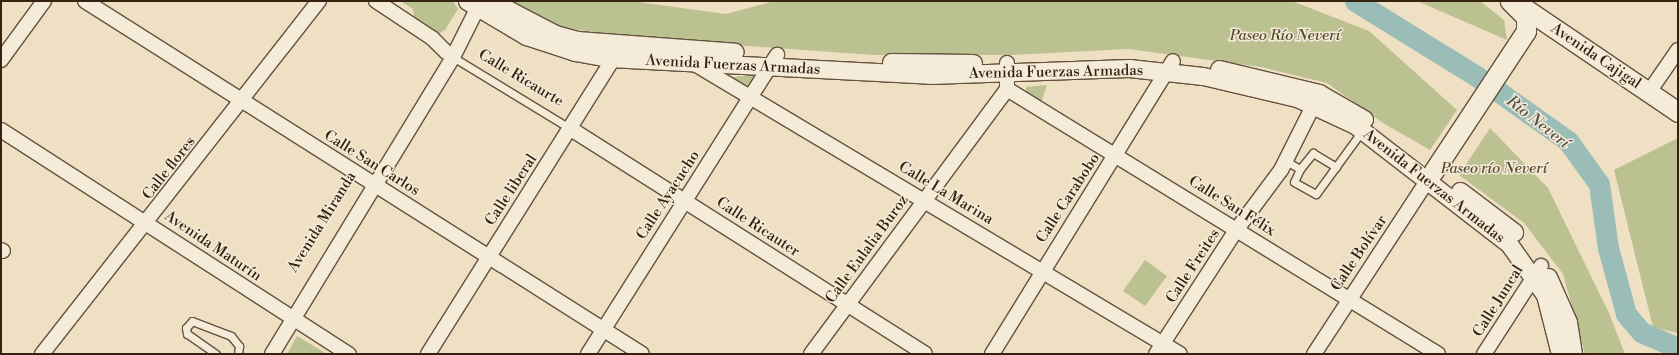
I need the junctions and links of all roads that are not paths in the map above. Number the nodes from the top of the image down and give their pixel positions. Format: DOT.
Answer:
graph roads {
  1 [pos="44,1"];
  2 [pos="85,1"];
  3 [pos="319,1"];
  4 [pos="376,1"];
  5 [pos="1510,1"];
  6 [pos="1514,1"];
  7 [pos="1534,1"];
  8 [pos="479,3"];
  9 [pos="1678,50"];
  10 [pos="618,52"];
  11 [pos="449,55"];
  12 [pos="1,60"];
  13 [pos="773,60"];
  14 [pos="693,63"];
  15 [pos="1170,66"];
  16 [pos="1007,75"];
  17 [pos="1651,89"];
  18 [pos="752,98"];
  19 [pos="1317,99"];
  20 [pos="243,102"];
  21 [pos="1678,102"];
  22 [pos="1678,112"];
  23 [pos="571,129"];
  24 [pos="1,130"];
  25 [pos="1362,131"];
  26 [pos="1116,155"];
  27 [pos="1286,161"];
  28 [pos="1336,167"];
  29 [pos="1300,169"];
  30 [pos="1430,177"];
  31 [pos="371,183"];
  32 [pos="686,199"];
  33 [pos="923,199"];
  34 [pos="147,223"];
  35 [pos="1237,229"];
  36 [pos="489,256"];
  37 [pos="1537,270"];
  38 [pos="1042,271"];
  39 [pos="1349,299"];
  40 [pos="846,306"];
  41 [pos="288,317"];
  42 [pos="602,329"];
  43 [pos="1159,349"];
  44 [pos="42,354"];
  45 [pos="216,354"];
  46 [pos="238,354"];
  47 [pos="262,354"];
  48 [pos="272,354"];
  49 [pos="349,354"];
  50 [pos="428,354"];
  51 [pos="588,354"];
  52 [pos="642,354"];
  53 [pos="811,354"];
  54 [pos="925,354"];
  55 [pos="992,354"];
  56 [pos="1180,354"];
  57 [pos="1314,354"];
  58 [pos="1438,354"];
  59 [pos="1484,354"];
  60 [pos="1560,354"];
  61 [pos="1573,354"];
  1 -- 12 [label="street"];
  2 -- 20 [label="street, Calle San Carlos"];
  3 -- 20 [label="street, Calle flores"];
  4 -- 11 [label="street, Calle Ricaurte"];
  5 -- 30 [label="main road"];
  6 -- 17 [label="main road, Avenida Cajigal"];
  7 -- 17 [label="main road, Avenida Cajigal"];
  8 -- 10 [label="street, Avenida Fuerzas Armadas"];
  8 -- 11 [label="street, Avenida Miranda"];
  9 -- 17 [label="street"];
  10 -- 13 [label="street, Avenida Fuerzas Armadas"];
  10 -- 14 [label="street, Avenida Fuerzas Armadas"];
  10 -- 23 [label="street, Calle liberal"];
  11 -- 23 [label="lane, Calle Ricaurte"];
  11 -- 31 [label="street, Avenida Miranda"];
  13 -- 14 [label="street, Avenida Fuerzas Armadas"];
  13 -- 16 [label="street, Avenida Fuerzas Armadas"];
  13 -- 18 [label="street, Calle Ayacucho"];
  14 -- 18 [label="street, Calle La Marina"];
  15 -- 16 [label="street, Avenida Fuerzas Armadas"];
  15 -- 19 [label="street, Avenida Fuerzas Armadas"];
  15 -- 26 [label="street, Calle Carabobo"];
  16 -- 26 [label="street, Calle San Félix"];
  16 -- 33 [label="street, Calle Eulalia Buroz"];
  17 -- 21 [label="main road, Avenida Cajigal"];
  17 -- 22 [label="main road, Avenida Cajigal"];
  18 -- 32 [label="street, Calle Ayacucho"];
  18 -- 33 [label="street, Calle La Marina"];
  19 -- 25 [label="street, Avenida Fuerzas Armadas"];
  19 -- 27 [label="street, Calle Freites"];
  19 -- 30 [label="street, Avenida Fuerzas Armadas"];
  20 -- 31 [label="street, Calle San Carlos"];
  20 -- 34 [label="street, Calle flores"];
  23 -- 32 [label="street, Calle Ricauter"];
  23 -- 36 [label="street, Calle liberal"];
  24 -- 34 [label="street, Avenida Maturín"];
  25 -- 28 [label="lane"];
  25 -- 30 [label="street, Avenida Fuerzas Armadas"];
  26 -- 35 [label="street, Calle San Félix"];
  26 -- 38 [label="street, Calle Carabobo"];
  27 -- 29 [label="lane"];
  27 -- 35 [label="street, Calle Freites"];
  28 -- 29 [label="lane"];
  28 -- 29 [label="lane"];
  30 -- 37 [label="street, Avenida Fuerzas Armadas"];
  30 -- 39 [label="street, Calle Bolívar"];
  31 -- 36 [label="street, Calle San Carlos"];
  31 -- 41 [label="street, Avenida Miranda"];
  32 -- 40 [label="street, Calle Ricauter"];
  32 -- 42 [label="street, Calle Ayacucho"];
  33 -- 38 [label="street, Calle La Marina"];
  33 -- 40 [label="street, Calle Eulalia Buroz"];
  34 -- 41 [label="street, Avenida Maturín"];
  34 -- 44 [label="street, Calle flores"];
  35 -- 39 [label="street, Calle San Félix"];
  35 -- 43 [label="street, Calle Freites"];
  36 -- 42 [label="street, Calle San Carlos"];
  36 -- 50 [label="street, Calle liberal"];
  37 -- 59 [label="street, Calle Juncal"];
  37 -- 60 [label="street, Avenida Fuerzas Armadas"];
  37 -- 61 [label="street, Avenida Fuerzas Armadas"];
  38 -- 43 [label="street, Calle La Marina"];
  38 -- 55 [label="street, Calle Carabobo"];
  39 -- 57 [label="street, Calle Bolívar"];
  39 -- 58 [label="street, Calle San Félix"];
  40 -- 53 [label="street, Calle Eulalia Buroz"];
  40 -- 54 [label="street, Calle Ricauter"];
  41 -- 47 [label="street, Avenida Miranda"];
  41 -- 48 [label="street, Avenida Miranda"];
  41 -- 49 [label="street, Avenida Maturín"];
  42 -- 51 [label="street, Calle Ayacucho"];
  42 -- 52 [label="street, Calle San Carlos"];
  43 -- 56 [label="street, Calle La Marina"];
  45 -- 46 [label="lane"];
}
